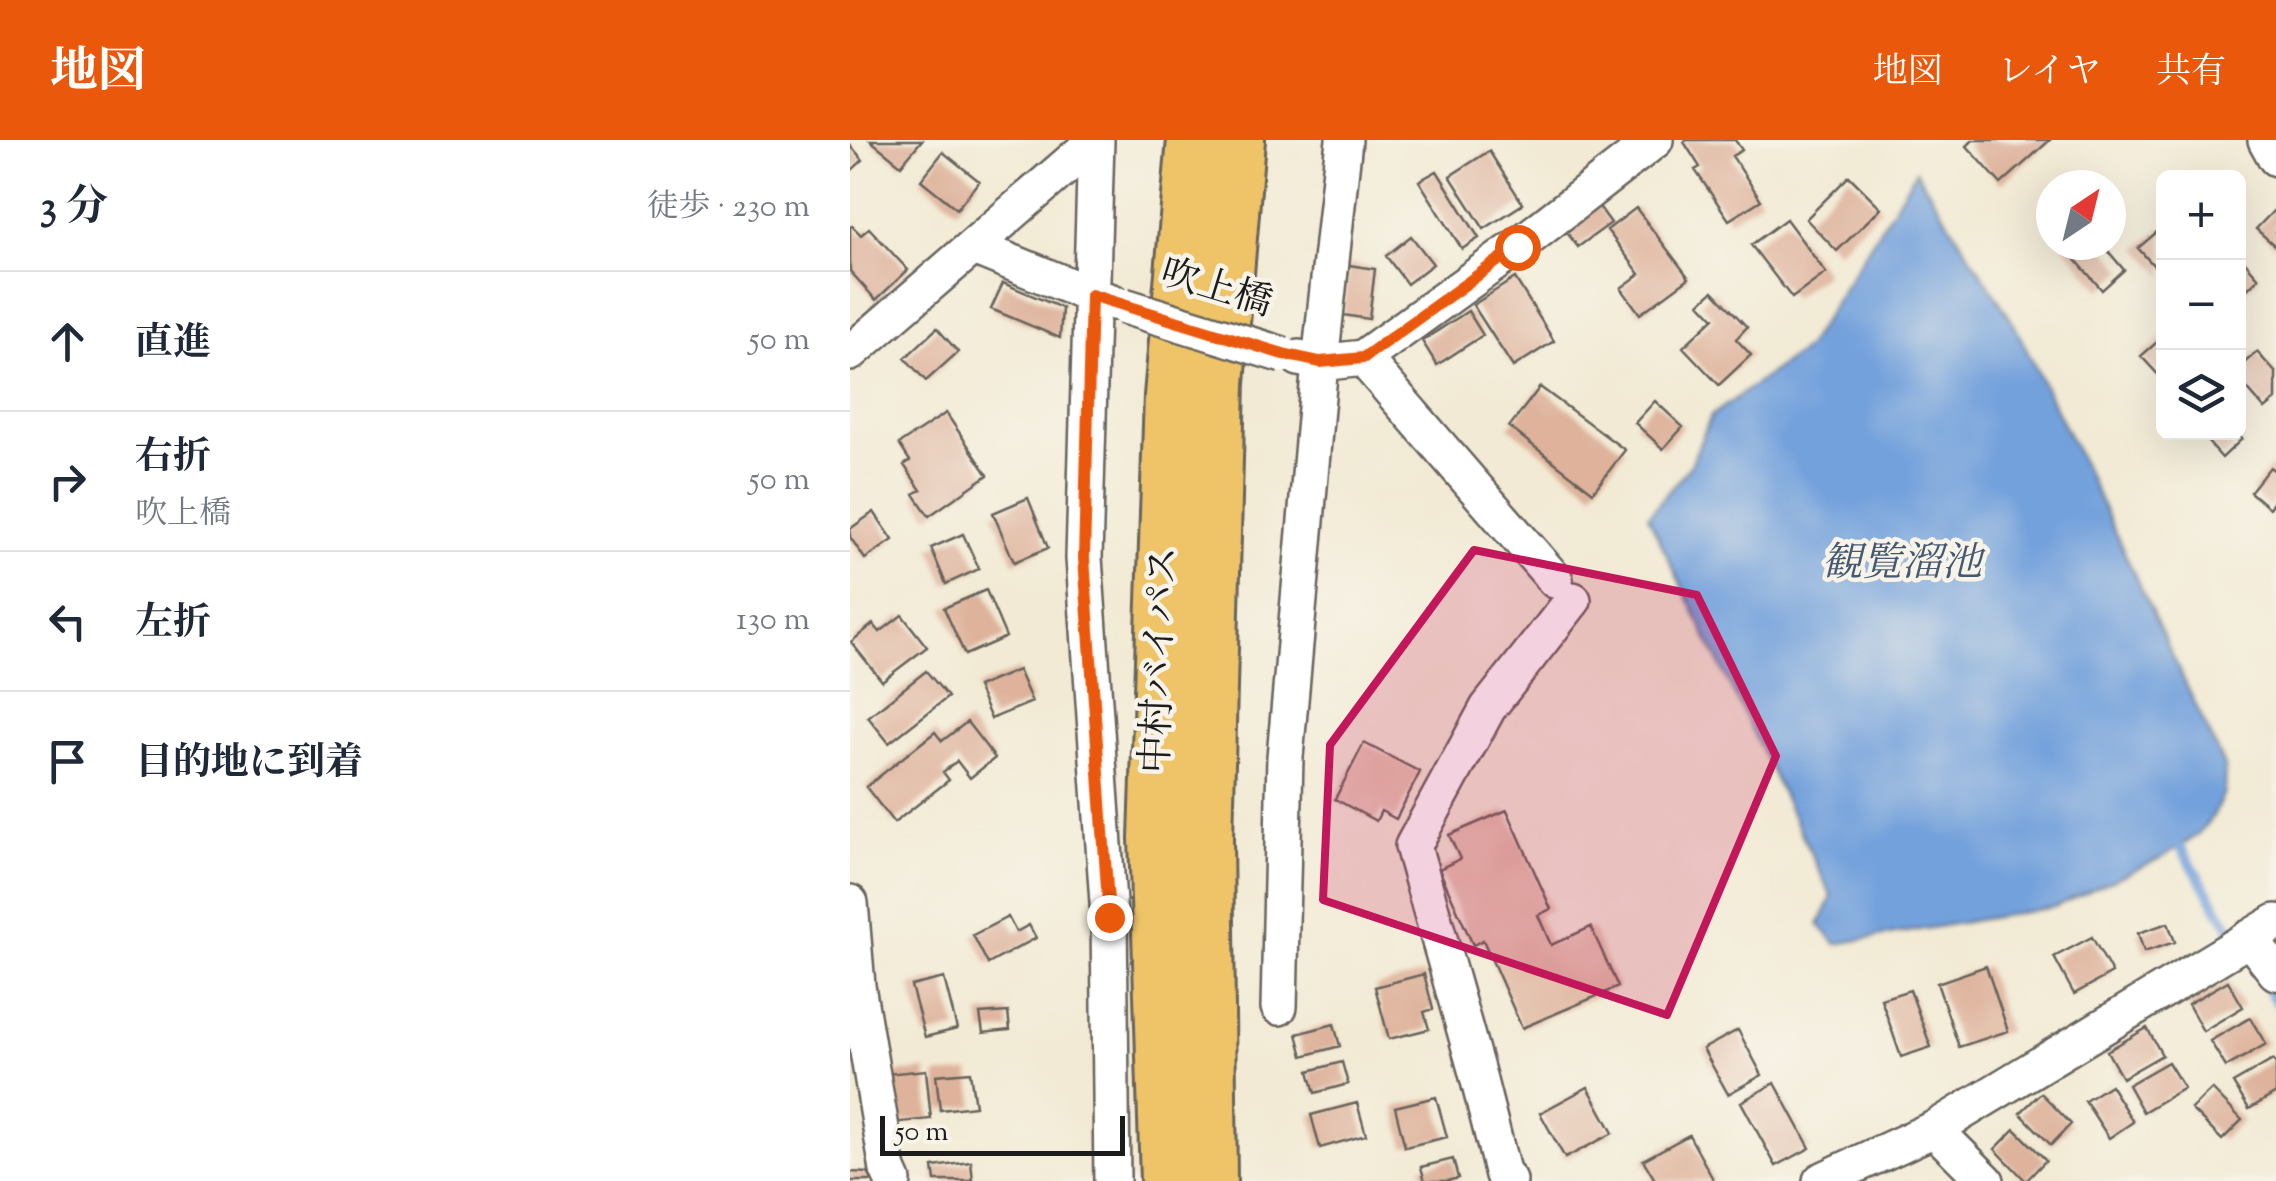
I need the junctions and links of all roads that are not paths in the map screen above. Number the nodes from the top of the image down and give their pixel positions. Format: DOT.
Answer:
graph roads {
  1 [pos="1096,140"];
  2 [pos="1194,140"];
  3 [pos="1238,140"];
  4 [pos="1344,140"];
  5 [pos="1654,140"];
  6 [pos="2266,140"];
  7 [pos="2276,158"];
  8 [pos="974,247"];
  9 [pos="1091,295"];
  10 [pos="850,353"];
  11 [pos="1363,358"];
  12 [pos="1320,362"];
  13 [pos="850,903"];
  14 [pos="2251,937"];
  15 [pos="2276,972"];
  16 [pos="1279,1007"];
  17 [pos="1934,1130"];
  18 [pos="1504,1179"];
  19 [pos="893,1181"];
  20 [pos="1112,1181"];
  21 [pos="1167,1181"];
  22 [pos="1210,1181"];
  23 [pos="1822,1181"];
  24 [pos="1986,1181"];
  1 -- 8 [label="street"];
  1 -- 9 [label="street"];
  2 -- 21 [label="highway, 中村バイパス"];
  3 -- 22 [label="highway, 中村バイパス"];
  4 -- 12 [label="street"];
  5 -- 11 [label="street"];
  6 -- 7 [label="street"];
  8 -- 9 [label="street, 吹上橋"];
  8 -- 10 [label="street"];
  9 -- 12 [label="street, 吹上橋, bridge"];
  9 -- 20 [label="street"];
  11 -- 12 [label="street, 吹上橋"];
  11 -- 18 [label="street"];
  12 -- 16 [label="street"];
  13 -- 19 [label="street"];
  14 -- 15 [label="street"];
  14 -- 17 [label="street"];
  17 -- 23 [label="street"];
  17 -- 24 [label="street"];
}
